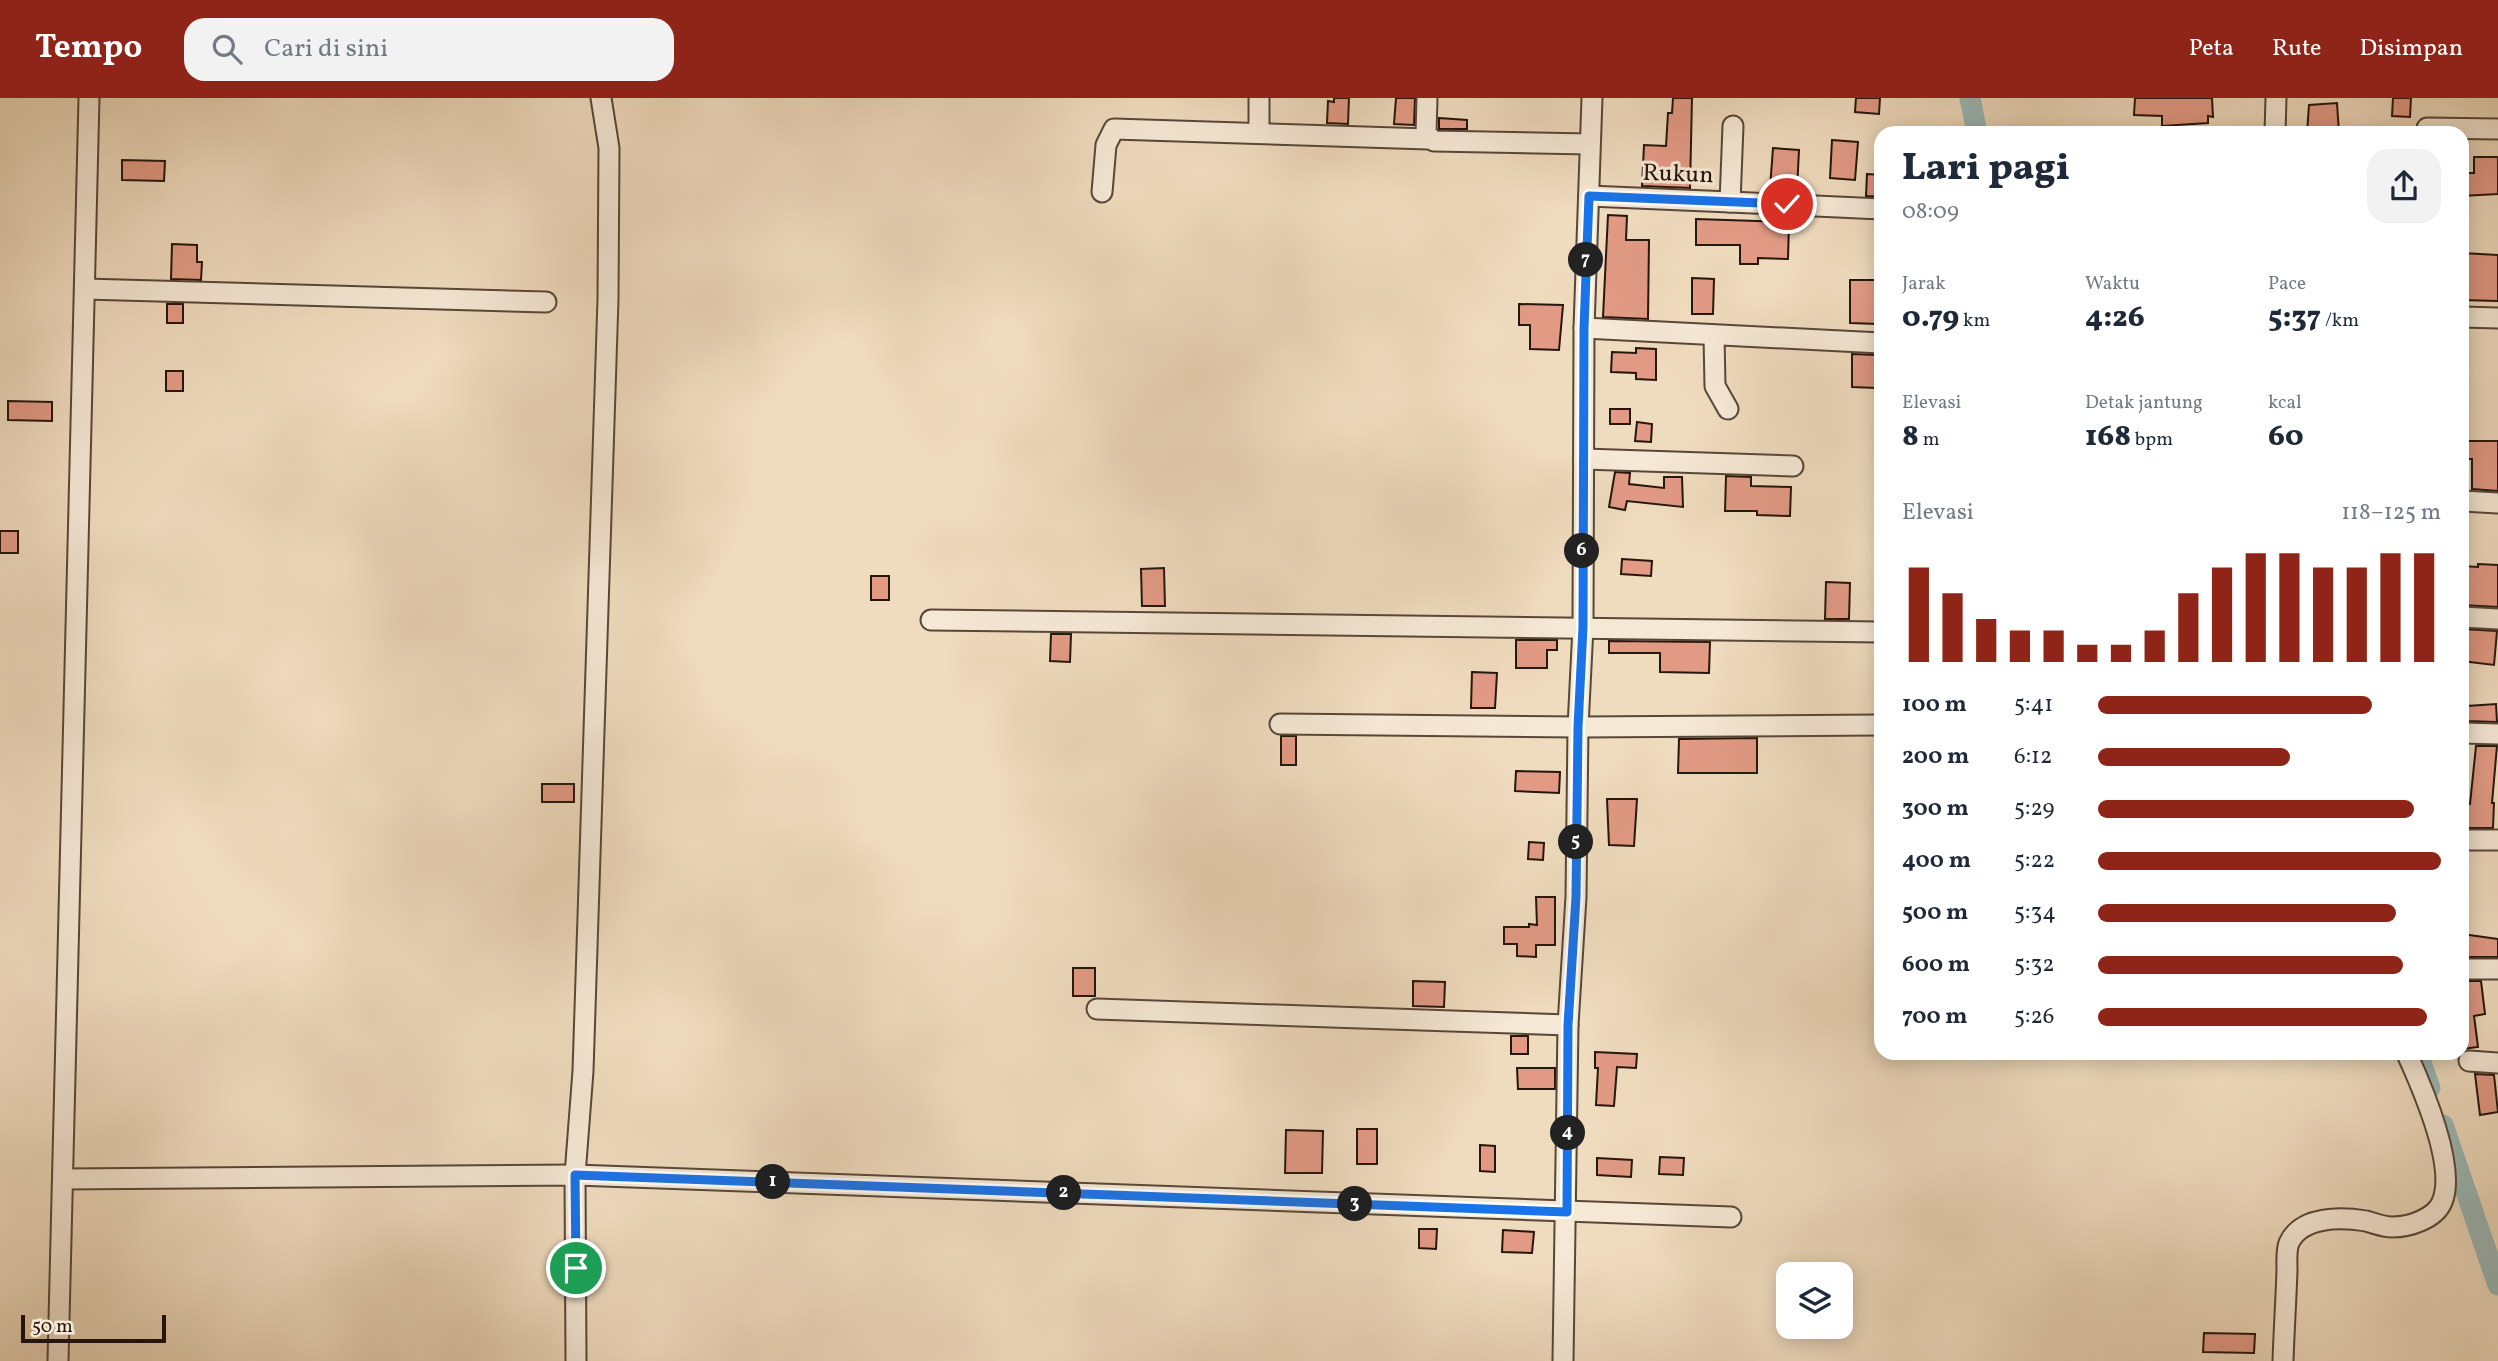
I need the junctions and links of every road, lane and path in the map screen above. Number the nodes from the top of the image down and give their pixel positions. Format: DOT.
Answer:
graph roads {
  1 [pos="89,98"];
  2 [pos="601,98"];
  3 [pos="1259,98"];
  4 [pos="1427,98"];
  5 [pos="1592,98"];
  6 [pos="2276,98"];
  7 [pos="1733,126"];
  8 [pos="2275,126"];
  9 [pos="2469,129"];
  10 [pos="2498,129"];
  11 [pos="1259,133"];
  12 [pos="1428,139"];
  13 [pos="1589,144"];
  14 [pos="1102,192"];
  15 [pos="1589,196"];
  16 [pos="1730,202"];
  17 [pos="1874,209"];
  18 [pos="85,289"];
  19 [pos="546,302"];
  20 [pos="2469,317"];
  21 [pos="2498,317"];
  22 [pos="1584,328"];
  23 [pos="1714,335"];
  24 [pos="1874,343"];
  25 [pos="1728,409"];
  26 [pos="1584,458"];
  27 [pos="1793,466"];
  28 [pos="2469,501"];
  29 [pos="2498,503"];
  30 [pos="2469,617"];
  31 [pos="2498,619"];
  32 [pos="931,620"];
  33 [pos="1583,627"];
  34 [pos="1874,632"];
  35 [pos="1279,724"];
  36 [pos="1874,725"];
  37 [pos="1578,727"];
  38 [pos="2469,733"];
  39 [pos="2498,734"];
  40 [pos="2469,840"];
  41 [pos="2498,840"];
  42 [pos="2498,969"];
  43 [pos="2469,970"];
  44 [pos="1097,1009"];
  45 [pos="1568,1025"];
  46 [pos="2410,1060"];
  47 [pos="2469,1062"];
  48 [pos="2498,1063"];
  49 [pos="575,1175"];
  50 [pos="64,1179"];
  51 [pos="1567,1212"];
  52 [pos="1731,1217"];
  53 [pos="58,1361"];
  54 [pos="576,1361"];
  55 [pos="1563,1361"];
  56 [pos="2283,1361"];
  1 -- 18 [label="street"];
  2 -- 49 [label="street"];
  3 -- 11 [label="street"];
  4 -- 12 [label="street"];
  5 -- 13 [label="street"];
  6 -- 8 [label="street"];
  7 -- 16 [label="street, Rukun"];
  9 -- 10 [label="street"];
  11 -- 12 [label="street"];
  11 -- 14 [label="street"];
  12 -- 13 [label="street"];
  13 -- 15 [label="street"];
  15 -- 16 [label="street, Rukun"];
  15 -- 22 [label="street"];
  16 -- 17 [label="street"];
  18 -- 19 [label="street"];
  18 -- 50 [label="street"];
  20 -- 21 [label="street"];
  22 -- 23 [label="street"];
  22 -- 26 [label="street"];
  23 -- 24 [label="street"];
  23 -- 25 [label="street"];
  26 -- 27 [label="street"];
  26 -- 33 [label="street"];
  28 -- 29 [label="street"];
  30 -- 31 [label="street"];
  32 -- 33 [label="street"];
  33 -- 34 [label="street"];
  33 -- 37 [label="street"];
  35 -- 37 [label="street"];
  36 -- 37 [label="street"];
  37 -- 45 [label="street"];
  38 -- 39 [label="street"];
  40 -- 41 [label="street"];
  42 -- 43 [label="street"];
  44 -- 45 [label="street"];
  45 -- 51 [label="street"];
  46 -- 56 [label="street"];
  47 -- 48 [label="street"];
  49 -- 50 [label="street"];
  49 -- 51 [label="street"];
  49 -- 54 [label="street"];
  50 -- 53 [label="street"];
  51 -- 52 [label="street"];
  51 -- 55 [label="street"];
}
